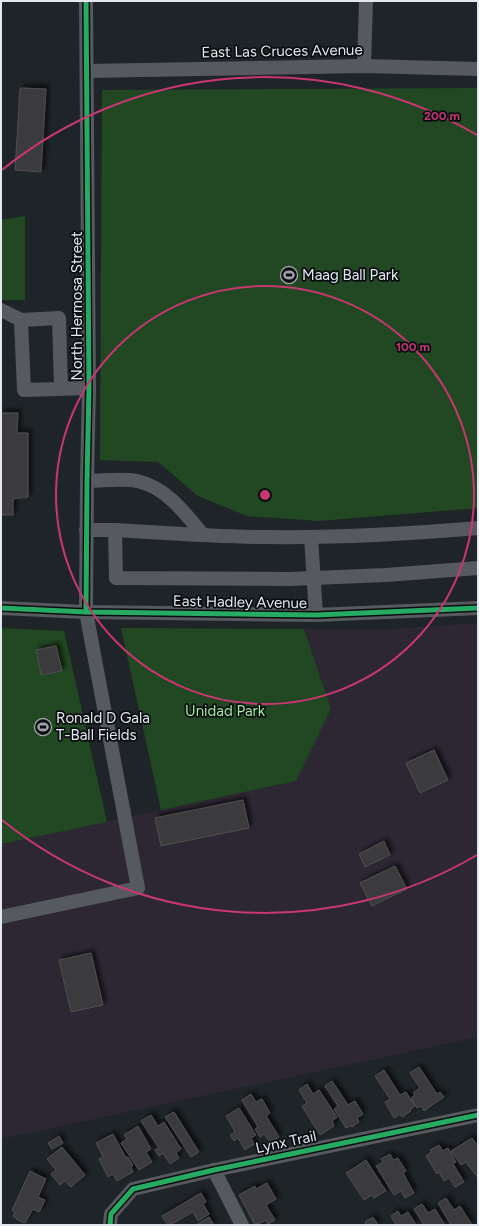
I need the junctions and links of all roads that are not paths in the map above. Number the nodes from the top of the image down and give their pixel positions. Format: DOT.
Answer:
graph roads {
  1 [pos="86,1"];
  2 [pos="366,1"];
  3 [pos="364,66"];
  4 [pos="478,69"];
  5 [pos="87,71"];
  6 [pos="1,310"];
  7 [pos="21,320"];
  8 [pos="89,388"];
  9 [pos="61,389"];
  10 [pos="86,481"];
  11 [pos="478,528"];
  12 [pos="86,530"];
  13 [pos="115,530"];
  14 [pos="203,535"];
  15 [pos="312,537"];
  16 [pos="478,568"];
  17 [pos="314,578"];
  18 [pos="1,608"];
  19 [pos="478,608"];
  20 [pos="86,612"];
  21 [pos="316,615"];
  22 [pos="1,917"];
  23 [pos="478,1115"];
  24 [pos="214,1170"];
  25 [pos="110,1219"];
  26 [pos="242,1225"];
  1 -- 5 [label="street, North Hermosa Street"];
  2 -- 3 [label="street"];
  3 -- 4 [label="street, East Las Cruces Avenue"];
  3 -- 5 [label="street, East Las Cruces Avenue"];
  5 -- 8 [label="street, North Hermosa Street"];
  6 -- 7 [label="street"];
  7 -- 9 [label="street"];
  7 -- 9 [label="street"];
  8 -- 9 [label="street"];
  8 -- 10 [label="street, North Hermosa Street"];
  10 -- 12 [label="street, North Hermosa Street"];
  10 -- 14 [label="street"];
  11 -- 15 [label="street"];
  12 -- 13 [label="street"];
  12 -- 20 [label="street, North Hermosa Street"];
  13 -- 14 [label="street"];
  13 -- 17 [label="street"];
  14 -- 15 [label="street"];
  15 -- 17 [label="street"];
  16 -- 17 [label="street"];
  17 -- 21 [label="street"];
  18 -- 20 [label="street, East Hadley Avenue"];
  19 -- 21 [label="street, East Hadley Avenue"];
  20 -- 21 [label="street, East Hadley Avenue"];
  20 -- 22 [label="street, North Hermosa Street"];
  23 -- 24 [label="street, Lynx Trail"];
  24 -- 25 [label="street, Lynx Trail"];
  24 -- 26 [label="street"];
}
